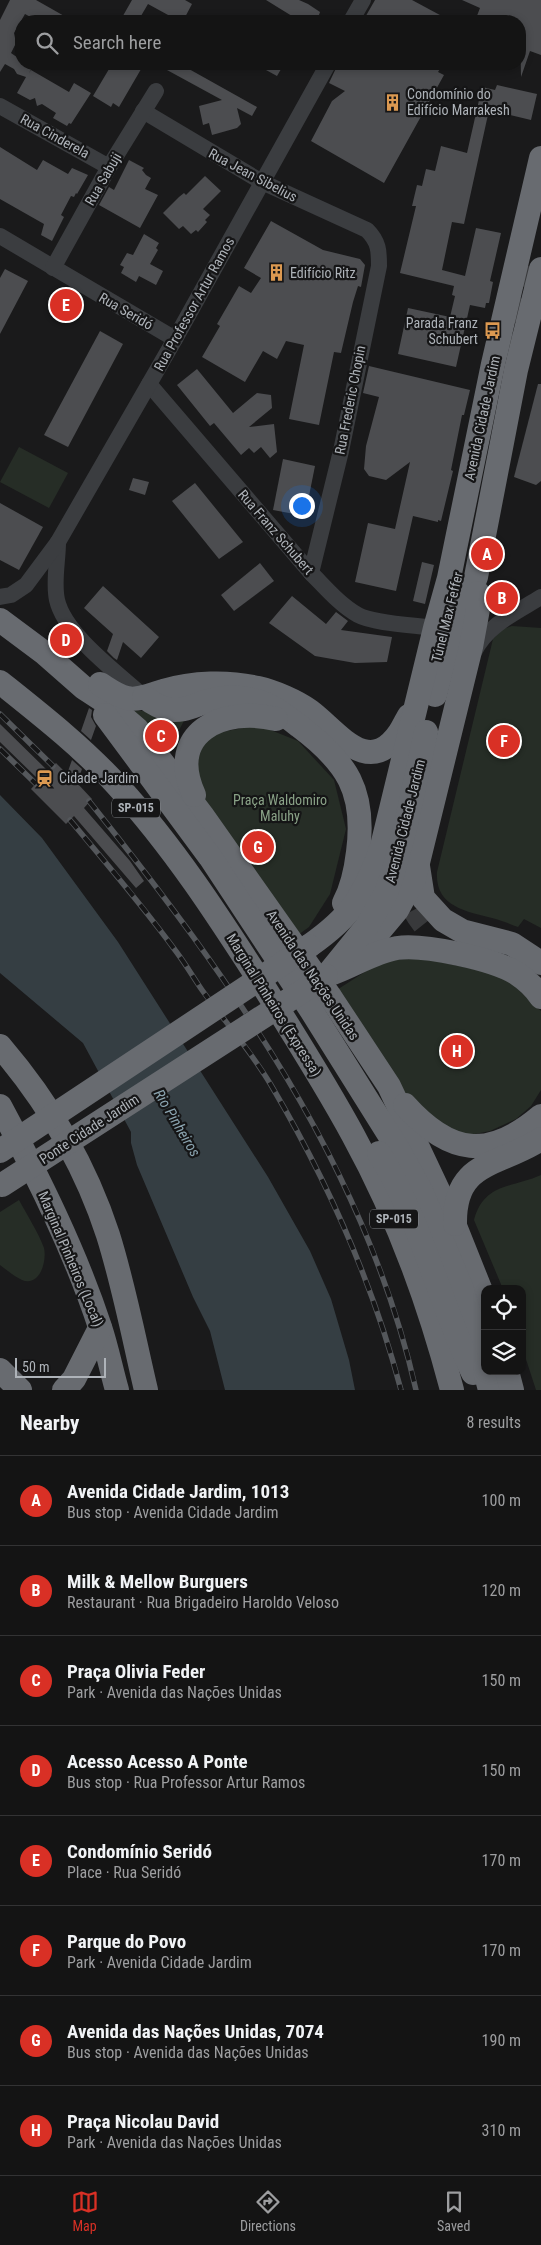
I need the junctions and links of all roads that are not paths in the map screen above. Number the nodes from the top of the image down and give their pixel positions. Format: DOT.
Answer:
graph roads {
  1 [pos="363,0"];
  2 [pos="354,15"];
  3 [pos="325,70"];
  4 [pos="156,91"];
  5 [pos="0,106"];
  6 [pos="143,111"];
  7 [pos="541,158"];
  8 [pos="109,167"];
  9 [pos="262,182"];
  10 [pos="541,226"];
  11 [pos="367,230"];
  12 [pos="0,236"];
  13 [pos="53,268"];
  14 [pos="541,269"];
  15 [pos="175,339"];
  16 [pos="509,378"];
  17 [pos="149,384"];
  18 [pos="58,542"];
  19 [pos="311,573"];
  20 [pos="476,577"];
  21 [pos="0,597"];
  22 [pos="541,597"];
  23 [pos="0,620"];
  24 [pos="435,628"];
  25 [pos="43,652"];
  26 [pos="464,675"];
  27 [pos="0,682"];
  28 [pos="84,688"];
  29 [pos="144,697"];
  30 [pos="417,704"];
  31 [pos="299,726"];
  32 [pos="202,815"];
  33 [pos="382,846"];
  34 [pos="412,865"];
  35 [pos="424,924"];
  36 [pos="330,932"];
  37 [pos="541,963"];
  38 [pos="327,975"];
  39 [pos="541,978"];
  40 [pos="541,997"];
  41 [pos="0,1046"];
  42 [pos="309,1060"];
  43 [pos="389,1086"];
  44 [pos="0,1106"];
  45 [pos="541,1116"];
  46 [pos="541,1139"];
  47 [pos="0,1151"];
  48 [pos="1,1186"];
  49 [pos="445,1225"];
  50 [pos="481,1293"];
  51 [pos="100,1328"];
  52 [pos="0,1370"];
  53 [pos="508,1375"];
  54 [pos="481,1379"];
  55 [pos="20,1390"];
  56 [pos="64,1390"];
  57 [pos="117,1390"];
  58 [pos="146,1390"];
  59 [pos="452,1390"];
  60 [pos="512,1390"];
  1 -- 2 [label="street"];
  3 -- 9 [label="street, Rua Professor Artur Ramos"];
  4 -- 6 [label="street, Rua Sabuji"];
  5 -- 8 [label="street, Rua Cinderela"];
  6 -- 8 [label="street, Rua Sabuji"];
  6 -- 9 [label="street, Rua Jean Sibelius"];
  7 -- 24 [label="highway, Avenida Cidade Jardim"];
  8 -- 13 [label="street, Rua Sabuji"];
  9 -- 11 [label="street, Rua Jean Sibelius"];
  9 -- 15 [label="street, Rua Professor Artur Ramos"];
  10 -- 16 [label="highway, Túnel Max Feffer"];
  11 -- 19 [label="street, Rua Frederic Chopin"];
  12 -- 13 [label="street, Rua Seridó"];
  13 -- 15 [label="street, Rua Seridó"];
  14 -- 16 [label="highway, Avenida Cidade Jardim"];
  15 -- 17 [label="street, Rua Professor Artur Ramos"];
  16 -- 20 [label="highway, Avenida Cidade Jardim"];
  16 -- 33 [label="highway, Túnel Max Feffer"];
  17 -- 18 [label="street, Rua Professor Artur Ramos"];
  17 -- 19 [label="street, Rua Franz Schubert"];
  18 -- 21 [label="street, Rua Professor Artur Ramos"];
  18 -- 29 [label="street, Rua Professor Artur Ramos"];
  19 -- 24 [label="street, Rua Franz Schubert"];
  20 -- 26 [label="highway, Avenida Cidade Jardim"];
  20 -- 34 [label="highway"];
  20 -- 38 [label="highway, Avenida Cidade Jardim"];
  22 -- 26 [label="street"];
  23 -- 25 [label="highway"];
  24 -- 30 [label="highway, Avenida Cidade Jardim"];
  25 -- 28 [label="highway, Avenida das Nações Unidas"];
  25 -- 29 [label="highway"];
  26 -- 34 [label="highway, Avenida Cidade Jardim"];
  27 -- 42 [label="highway, Marginal Pinheiros (Expressa) / SP-015"];
  28 -- 32 [label="highway, Avenida das Nações Unidas"];
  28 -- 49 [label="highway, Avenida das Nações Unidas"];
  29 -- 30 [label="highway"];
  29 -- 31 [label="highway"];
  30 -- 33 [label="highway, Avenida Cidade Jardim"];
  31 -- 32 [label="highway"];
  31 -- 36 [label="highway"];
  32 -- 43 [label="highway, Avenida das Nações Unidas"];
  33 -- 36 [label="highway, Avenida Cidade Jardim"];
  34 -- 37 [label="highway"];
  34 -- 38 [label="highway, Avenida Cidade Jardim"];
  35 -- 39 [label="highway"];
  36 -- 47 [label="highway, Avenida Cidade Jardim, bridge"];
  38 -- 40 [label="highway"];
  38 -- 48 [label="highway, Ponte Cidade Jardim, bridge"];
  41 -- 58 [label="highway"];
  42 -- 54 [label="highway"];
  42 -- 59 [label="highway, Marginal Pinheiros (Expressa) / SP-015"];
  43 -- 45 [label="highway"];
  43 -- 49 [label="highway, Avenida das Nações Unidas"];
  44 -- 51 [label="highway, Marginal Pinheiros (Local)"];
  46 -- 49 [label="highway"];
  49 -- 50 [label="highway, Avenida das Nações Unidas"];
  49 -- 54 [label="highway, Avenida das Nações Unidas"];
  51 -- 56 [label="highway"];
  51 -- 57 [label="highway, Marginal Pinheiros (Local)"];
  52 -- 55 [label="highway"];
  53 -- 60 [label="highway"];
}
